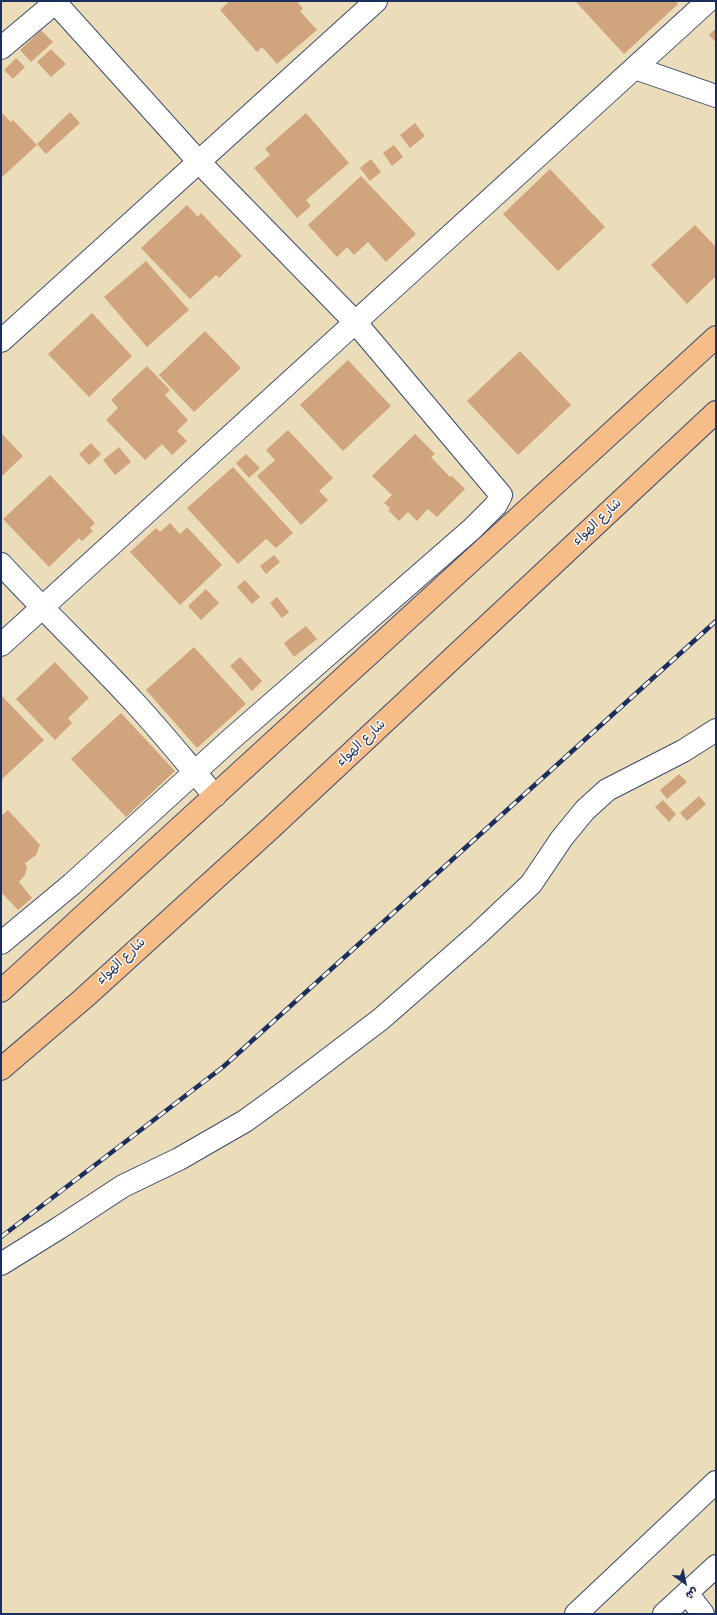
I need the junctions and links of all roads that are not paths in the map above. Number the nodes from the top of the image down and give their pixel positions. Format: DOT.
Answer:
graph roads {
  1 [pos="376,1"];
  2 [pos="708,1"];
  3 [pos="56,2"];
  4 [pos="1,48"];
  5 [pos="636,68"];
  6 [pos="716,96"];
  7 [pos="199,162"];
  8 [pos="356,323"];
  9 [pos="716,336"];
  10 [pos="1,341"];
  11 [pos="716,412"];
  12 [pos="1,564"];
  13 [pos="42,608"];
  14 [pos="1,645"];
  15 [pos="716,730"];
  16 [pos="195,773"];
  17 [pos="215,796"];
  18 [pos="1,943"];
  19 [pos="1,990"];
  20 [pos="1,1069"];
  21 [pos="1,1264"];
  22 [pos="714,1487"];
  23 [pos="716,1566"];
  24 [pos="687,1593"];
  25 [pos="576,1614"];
  26 [pos="664,1614"];
  27 [pos="703,1614"];
  1 -- 7 [label="street"];
  2 -- 5 [label="street"];
  3 -- 4 [label="street"];
  3 -- 7 [label="street"];
  5 -- 6 [label="street"];
  5 -- 8 [label="street"];
  7 -- 8 [label="street"];
  7 -- 10 [label="street"];
  8 -- 13 [label="street"];
  8 -- 16 [label="street"];
  9 -- 17 [label="main road"];
  11 -- 20 [label="main road, شارع الهواء"];
  12 -- 13 [label="street"];
  13 -- 14 [label="street"];
  13 -- 16 [label="street"];
  15 -- 21 [label="street"];
  16 -- 17 [label="street"];
  16 -- 18 [label="street"];
  17 -- 19 [label="main road"];
  22 -- 25 [label="street"];
  23 -- 24 [label="street"];
  24 -- 26 [label="street"];
  24 -- 27 [label="street"];
}
